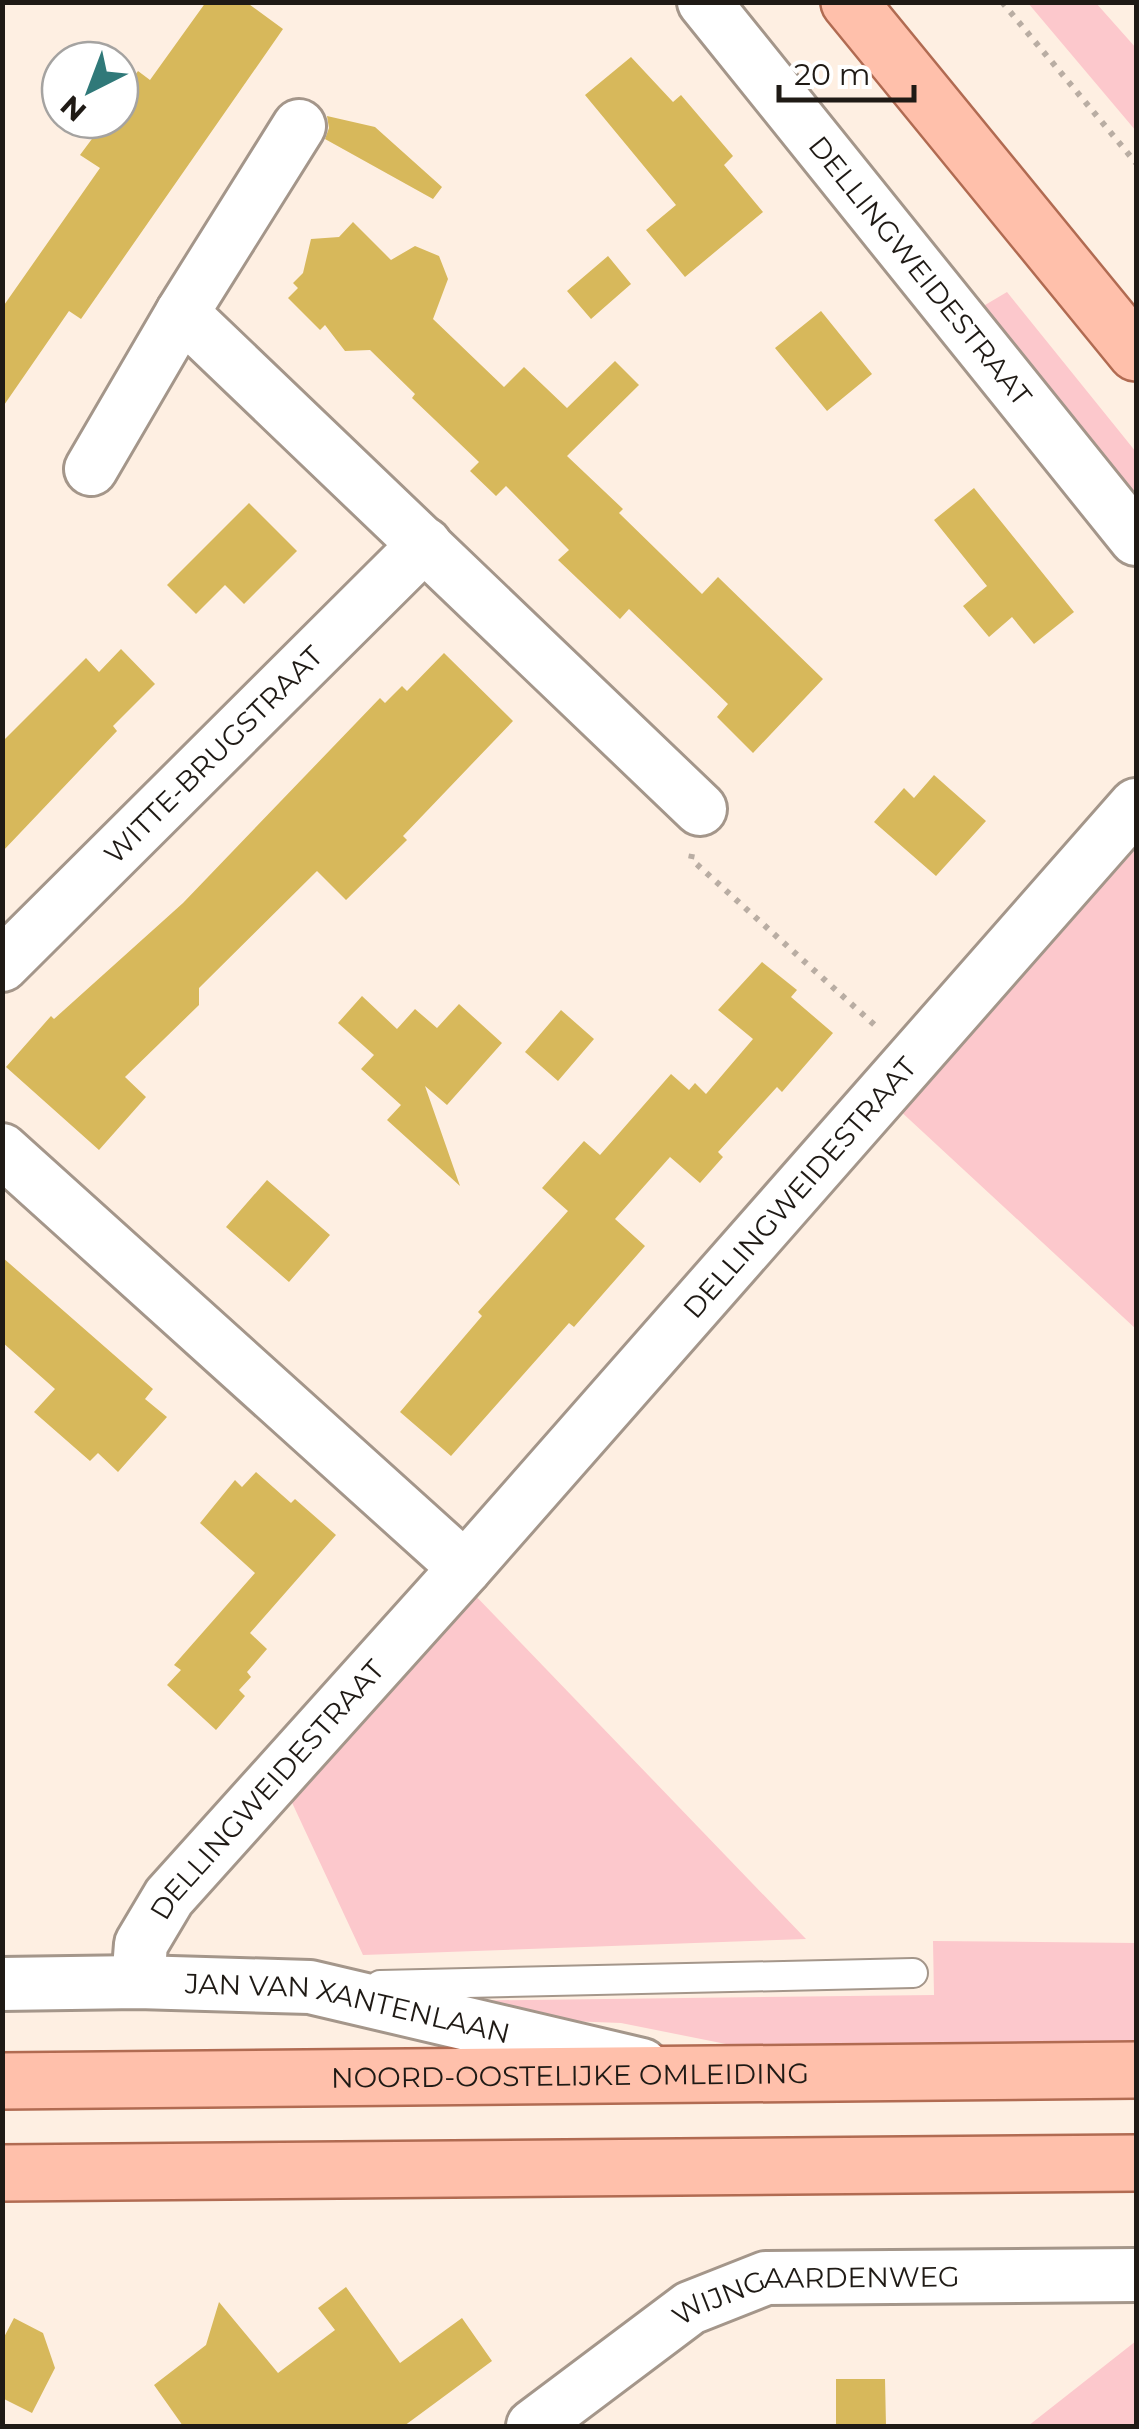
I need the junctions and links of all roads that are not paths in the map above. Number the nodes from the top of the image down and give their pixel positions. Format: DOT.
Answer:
graph roads {
  1 [pos="704,2"];
  2 [pos="849,2"];
  3 [pos="300,126"];
  4 [pos="182,313"];
  5 [pos="1136,354"];
  6 [pos="92,469"];
  7 [pos="1136,539"];
  8 [pos="426,544"];
  9 [pos="1136,806"];
  10 [pos="700,809"];
  11 [pos="2,965"];
  12 [pos="2,1150"];
  13 [pos="465,1568"];
  14 [pos="913,1973"];
  15 [pos="138,1982"];
  16 [pos="2,1984"];
  17 [pos="310,1987"];
  18 [pos="1136,2070"];
  19 [pos="684,2074"];
  20 [pos="2,2081"];
  21 [pos="1136,2163"];
  22 [pos="2,2173"];
  23 [pos="1136,2275"];
  24 [pos="533,2426"];
  1 -- 7 [label="street, DELLINGWEIDESTRAAT"];
  2 -- 5 [label="main road"];
  3 -- 4 [label="street"];
  4 -- 6 [label="street"];
  4 -- 8 [label="street"];
  8 -- 10 [label="street"];
  8 -- 11 [label="street, WITTE-BRUGSTRAAT"];
  9 -- 13 [label="street, DELLINGWEIDESTRAAT"];
  12 -- 13 [label="street"];
  13 -- 15 [label="street, DELLINGWEIDESTRAAT"];
  14 -- 17 [label="lane"];
  15 -- 16 [label="street, JAN VAN XANTENLAAN"];
  15 -- 17 [label="street, JAN VAN XANTENLAAN"];
  17 -- 19 [label="street, JAN VAN XANTENLAAN"];
  18 -- 19 [label="main road, NOORD-OOSTELIJKE OMLEIDING"];
  19 -- 20 [label="main road, NOORD-OOSTELIJKE OMLEIDING"];
  21 -- 22 [label="main road"];
  23 -- 24 [label="street, WIJNGAARDENWEG"];
}
